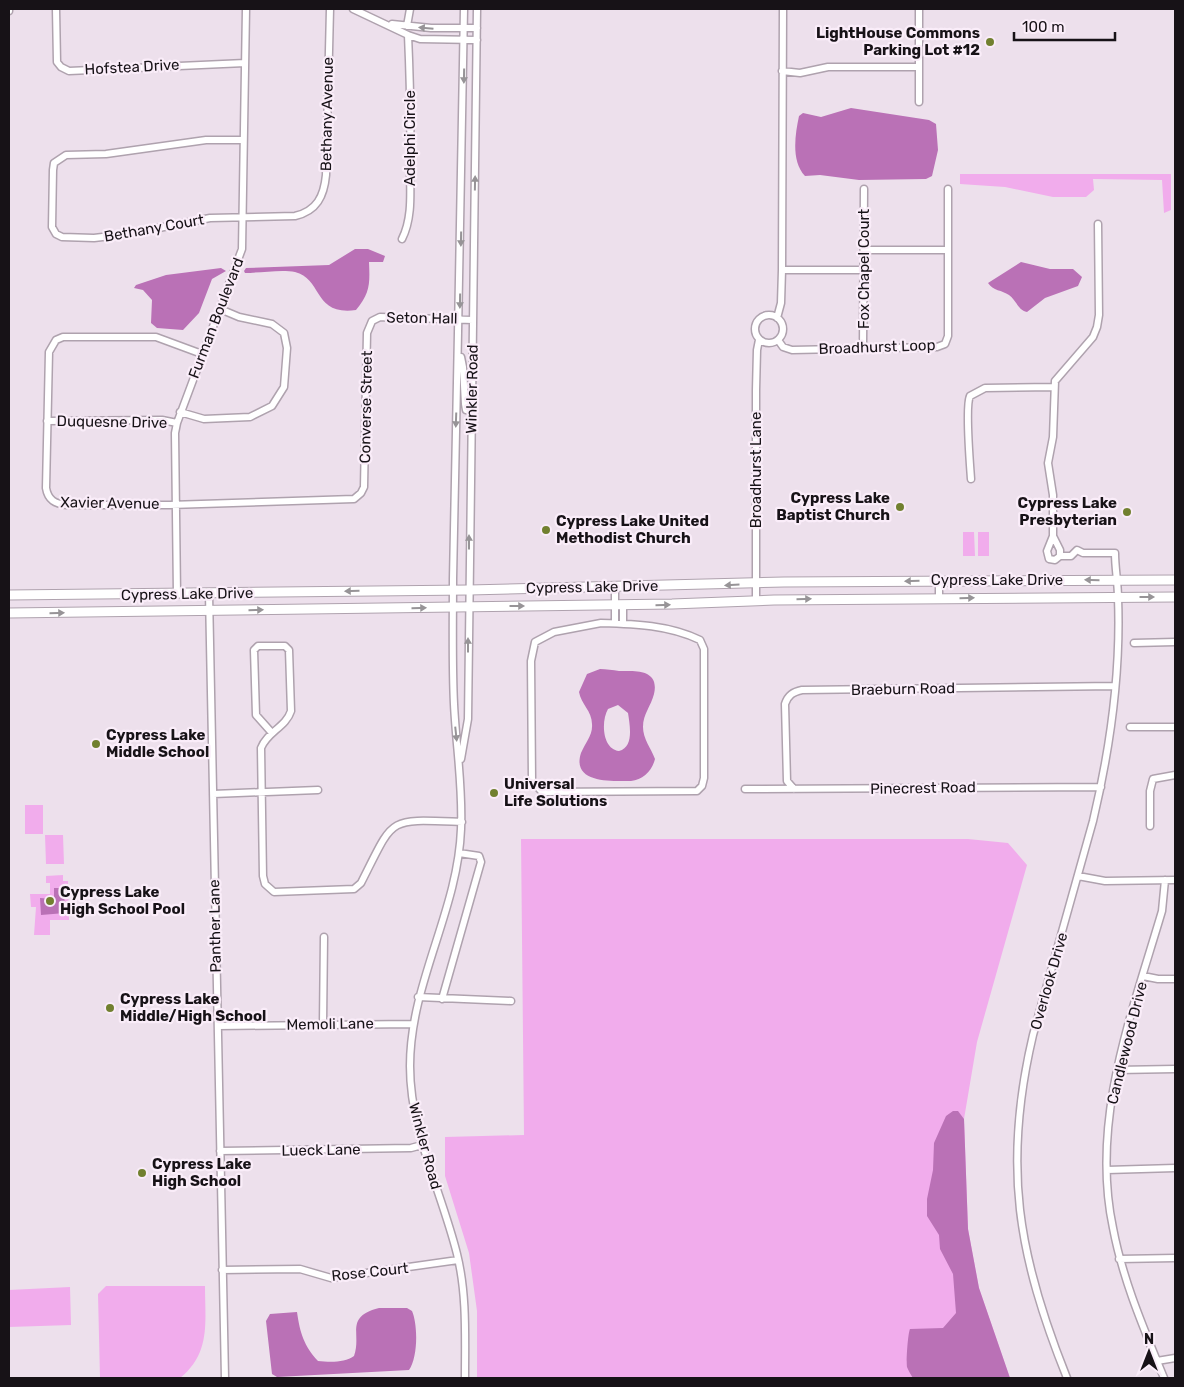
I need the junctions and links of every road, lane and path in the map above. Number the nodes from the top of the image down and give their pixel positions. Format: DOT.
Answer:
graph roads {
  1 [pos="56,9"];
  2 [pos="246,9"];
  3 [pos="330,9"];
  4 [pos="353,9"];
  5 [pos="410,9"];
  6 [pos="464,9"];
  7 [pos="477,9"];
  8 [pos="783,9"];
  9 [pos="919,9"];
  10 [pos="388,24"];
  11 [pos="407,26"];
  12 [pos="464,28"];
  13 [pos="477,28"];
  14 [pos="408,35"];
  15 [pos="464,40"];
  16 [pos="477,40"];
  17 [pos="245,62"];
  18 [pos="919,67"];
  19 [pos="782,71"];
  20 [pos="919,102"];
  21 [pos="243,140"];
  22 [pos="864,189"];
  23 [pos="948,189"];
  24 [pos="307,212"];
  25 [pos="243,217"];
  26 [pos="1098,224"];
  27 [pos="402,239"];
  28 [pos="865,250"];
  29 [pos="948,250"];
  30 [pos="782,270"];
  31 [pos="864,270"];
  32 [pos="220,309"];
  33 [pos="777,318"];
  34 [pos="460,319"];
  35 [pos="473,320"];
  36 [pos="372,321"];
  37 [pos="760,340"];
  38 [pos="778,340"];
  39 [pos="863,348"];
  40 [pos="459,351"];
  41 [pos="202,354"];
  42 [pos="1054,387"];
  43 [pos="472,410"];
  44 [pos="180,412"];
  45 [pos="47,422"];
  46 [pos="177,423"];
  47 [pos="971,479"];
  48 [pos="361,493"];
  49 [pos="175,504"];
  50 [pos="1053,536"];
  51 [pos="1060,556"];
  52 [pos="1116,580"];
  53 [pos="1175,580"];
  54 [pos="939,581"];
  55 [pos="755,583"];
  56 [pos="615,588"];
  57 [pos="453,590"];
  58 [pos="469,590"];
  59 [pos="177,594"];
  60 [pos="209,594"];
  61 [pos="9,595"];
  62 [pos="1118,597"];
  63 [pos="1175,597"];
  64 [pos="939,598"];
  65 [pos="756,600"];
  66 [pos="619,605"];
  67 [pos="453,607"];
  68 [pos="469,607"];
  69 [pos="208,611"];
  70 [pos="9,613"];
  71 [pos="615,623"];
  72 [pos="623,624"];
  73 [pos="1175,642"];
  74 [pos="1134,643"];
  75 [pos="1115,686"];
  76 [pos="1175,726"];
  77 [pos="1130,727"];
  78 [pos="272,733"];
  79 [pos="460,768"];
  80 [pos="1175,775"];
  81 [pos="1101,787"];
  82 [pos="745,789"];
  83 [pos="794,789"];
  84 [pos="318,790"];
  85 [pos="261,791"];
  86 [pos="213,794"];
  87 [pos="462,822"];
  88 [pos="1150,826"];
  89 [pos="459,853"];
  90 [pos="1078,876"];
  91 [pos="1165,880"];
  92 [pos="1175,880"];
  93 [pos="324,937"];
  94 [pos="1143,976"];
  95 [pos="1175,979"];
  96 [pos="418,997"];
  97 [pos="442,999"];
  98 [pos="511,1001"];
  99 [pos="322,1024"];
  100 [pos="412,1024"];
  101 [pos="218,1026"];
  102 [pos="1175,1069"];
  103 [pos="1117,1070"];
  104 [pos="422,1145"];
  105 [pos="220,1151"];
  106 [pos="1175,1168"];
  107 [pos="1107,1170"];
  108 [pos="1175,1258"];
  109 [pos="1120,1259"];
  110 [pos="458,1260"];
  111 [pos="222,1270"];
  112 [pos="1175,1358"];
  113 [pos="1157,1361"];
  114 [pos="225,1378"];
  115 [pos="465,1378"];
  116 [pos="1068,1378"];
  117 [pos="1164,1378"];
  1 -- 17 [label="street, Hofstea Drive"];
  2 -- 17 [label="street, Furman Boulevard"];
  3 -- 24 [label="street, Bethany Avenue"];
  4 -- 10 [label="street"];
  5 -- 11 [label="street"];
  6 -- 12 [label="street, Winkler Road"];
  7 -- 13 [label="street, Winkler Road"];
  8 -- 19 [label="street"];
  9 -- 18 [label="street"];
  10 -- 11 [label="street"];
  10 -- 14 [label="street"];
  12 -- 11 [label="street, one-way"];
  12 -- 13 [label="street"];
  12 -- 15 [label="street, Winkler Road"];
  13 -- 16 [label="street, Winkler Road"];
  14 -- 15 [label="street"];
  14 -- 27 [label="street, Adelphi Circle"];
  15 -- 16 [label="street"];
  15 -- 34 [label="street, Winkler Road, one-way"];
  35 -- 16 [label="street, Winkler Road, one-way"];
  17 -- 21 [label="street, Furman Boulevard"];
  18 -- 19 [label="street"];
  18 -- 20 [label="street"];
  19 -- 30 [label="street"];
  21 -- 25 [label="street, Furman Boulevard"];
  21 -- 25 [label="street, Bethany Court"];
  22 -- 28 [label="street, Fox Chapel Court"];
  23 -- 29 [label="street, Broadhurst Loop"];
  24 -- 25 [label="street, Bethany Court"];
  25 -- 32 [label="street, Furman Boulevard"];
  26 -- 42 [label="street"];
  28 -- 29 [label="street"];
  28 -- 31 [label="street, Fox Chapel Court"];
  29 -- 39 [label="street, Broadhurst Loop"];
  30 -- 31 [label="street"];
  30 -- 33 [label="street"];
  31 -- 39 [label="street, Fox Chapel Court"];
  32 -- 41 [label="street, Furman Boulevard"];
  32 -- 44 [label="street, Duquesne Drive"];
  33 -- 37 [label="street"];
  33 -- 38 [label="street"];
  34 -- 35 [label="street, Seton Hall"];
  34 -- 36 [label="street, Seton Hall"];
  34 -- 40 [label="street, Winkler Road"];
  35 -- 43 [label="street, Winkler Road"];
  36 -- 48 [label="street, Converse Street"];
  37 -- 38 [label="street, Broadhurst Loop"];
  37 -- 55 [label="street, Broadhurst Lane"];
  38 -- 39 [label="street, Broadhurst Loop"];
  40 -- 43 [label="street"];
  40 -- 57 [label="street, Winkler Road, one-way"];
  41 -- 44 [label="street, Furman Boulevard"];
  41 -- 45 [label="street, Xavier Avenue"];
  42 -- 47 [label="street"];
  42 -- 50 [label="street"];
  58 -- 43 [label="street, Winkler Road, one-way"];
  44 -- 46 [label="street, Furman Boulevard"];
  45 -- 46 [label="street, Duquesne Drive"];
  45 -- 49 [label="street, Xavier Avenue"];
  46 -- 49 [label="street, Furman Boulevard"];
  48 -- 49 [label="street, Xavier Avenue"];
  49 -- 59 [label="street, Furman Boulevard"];
  50 -- 51 [label="street"];
  50 -- 51 [label="street"];
  51 -- 52 [label="street, Overlook Drive"];
  52 -- 53 [label="main road, Cypress Lake Drive"];
  52 -- 54 [label="main road, Cypress Lake Drive, one-way"];
  52 -- 62 [label="street, Overlook Drive"];
  54 -- 55 [label="main road, Cypress Lake Drive, one-way"];
  54 -- 64 [label="street"];
  55 -- 56 [label="main road, Cypress Lake Drive, one-way"];
  55 -- 65 [label="street, Broadhurst Lane"];
  56 -- 58 [label="main road, Cypress Lake Drive"];
  56 -- 66 [label="street"];
  57 -- 58 [label="main road, Cypress Lake Drive"];
  57 -- 60 [label="main road, Cypress Lake Drive, one-way"];
  57 -- 67 [label="street, Winkler Road"];
  58 -- 68 [label="street, Winkler Road"];
  59 -- 60 [label="main road, Cypress Lake Drive"];
  59 -- 61 [label="main road, Cypress Lake Drive"];
  60 -- 69 [label="street, Panther Lane"];
  62 -- 63 [label="main road, Cypress Lake Drive, one-way"];
  64 -- 62 [label="main road, Cypress Lake Drive, one-way"];
  62 -- 75 [label="street, Overlook Drive"];
  65 -- 64 [label="main road, Cypress Lake Drive, one-way"];
  66 -- 65 [label="main road, Cypress Lake Drive, one-way"];
  68 -- 66 [label="main road, Cypress Lake Drive, one-way"];
  66 -- 71 [label="street"];
  66 -- 72 [label="street"];
  67 -- 68 [label="main road, Cypress Lake Drive"];
  69 -- 67 [label="main road, Cypress Lake Drive, one-way"];
  67 -- 79 [label="street, Winkler Road, one-way"];
  79 -- 68 [label="street, Winkler Road, one-way"];
  70 -- 69 [label="main road, Cypress Lake Drive, one-way"];
  69 -- 86 [label="street, Panther Lane"];
  71 -- 72 [label="street"];
  71 -- 72 [label="street"];
  73 -- 74 [label="street"];
  75 -- 81 [label="street, Overlook Drive"];
  75 -- 83 [label="street, Braeburn Road"];
  76 -- 77 [label="street"];
  78 -- 78 [label="street"];
  78 -- 85 [label="street"];
  79 -- 87 [label="street, Winkler Road"];
  80 -- 88 [label="street"];
  81 -- 83 [label="street, Pinecrest Road"];
  81 -- 90 [label="street, Overlook Drive"];
  82 -- 83 [label="street, Pinecrest Road"];
  84 -- 85 [label="street"];
  85 -- 86 [label="street"];
  85 -- 87 [label="street"];
  86 -- 101 [label="street, Panther Lane"];
  87 -- 89 [label="street, Winkler Road"];
  89 -- 96 [label="street, Winkler Road"];
  89 -- 97 [label="street"];
  90 -- 91 [label="street"];
  90 -- 116 [label="street, Overlook Drive"];
  91 -- 92 [label="street"];
  91 -- 94 [label="street, Candlewood Drive"];
  93 -- 99 [label="street"];
  94 -- 95 [label="street"];
  94 -- 103 [label="street, Candlewood Drive"];
  96 -- 97 [label="street"];
  96 -- 100 [label="street, Winkler Road"];
  97 -- 98 [label="street"];
  99 -- 100 [label="street, Memoli Lane"];
  99 -- 101 [label="street, Memoli Lane"];
  100 -- 104 [label="street, Winkler Road"];
  101 -- 105 [label="street, Panther Lane"];
  102 -- 103 [label="street"];
  103 -- 107 [label="street, Candlewood Drive"];
  104 -- 105 [label="street, Lueck Lane"];
  104 -- 110 [label="street, Winkler Road"];
  105 -- 111 [label="street, Panther Lane"];
  106 -- 107 [label="street"];
  107 -- 109 [label="street, Candlewood Drive"];
  108 -- 109 [label="street"];
  109 -- 113 [label="street, Candlewood Drive"];
  110 -- 111 [label="street, Rose Court"];
  110 -- 115 [label="street, Winkler Road"];
  111 -- 114 [label="street, Panther Lane"];
  112 -- 113 [label="street"];
  113 -- 117 [label="street, Candlewood Drive"];
}
